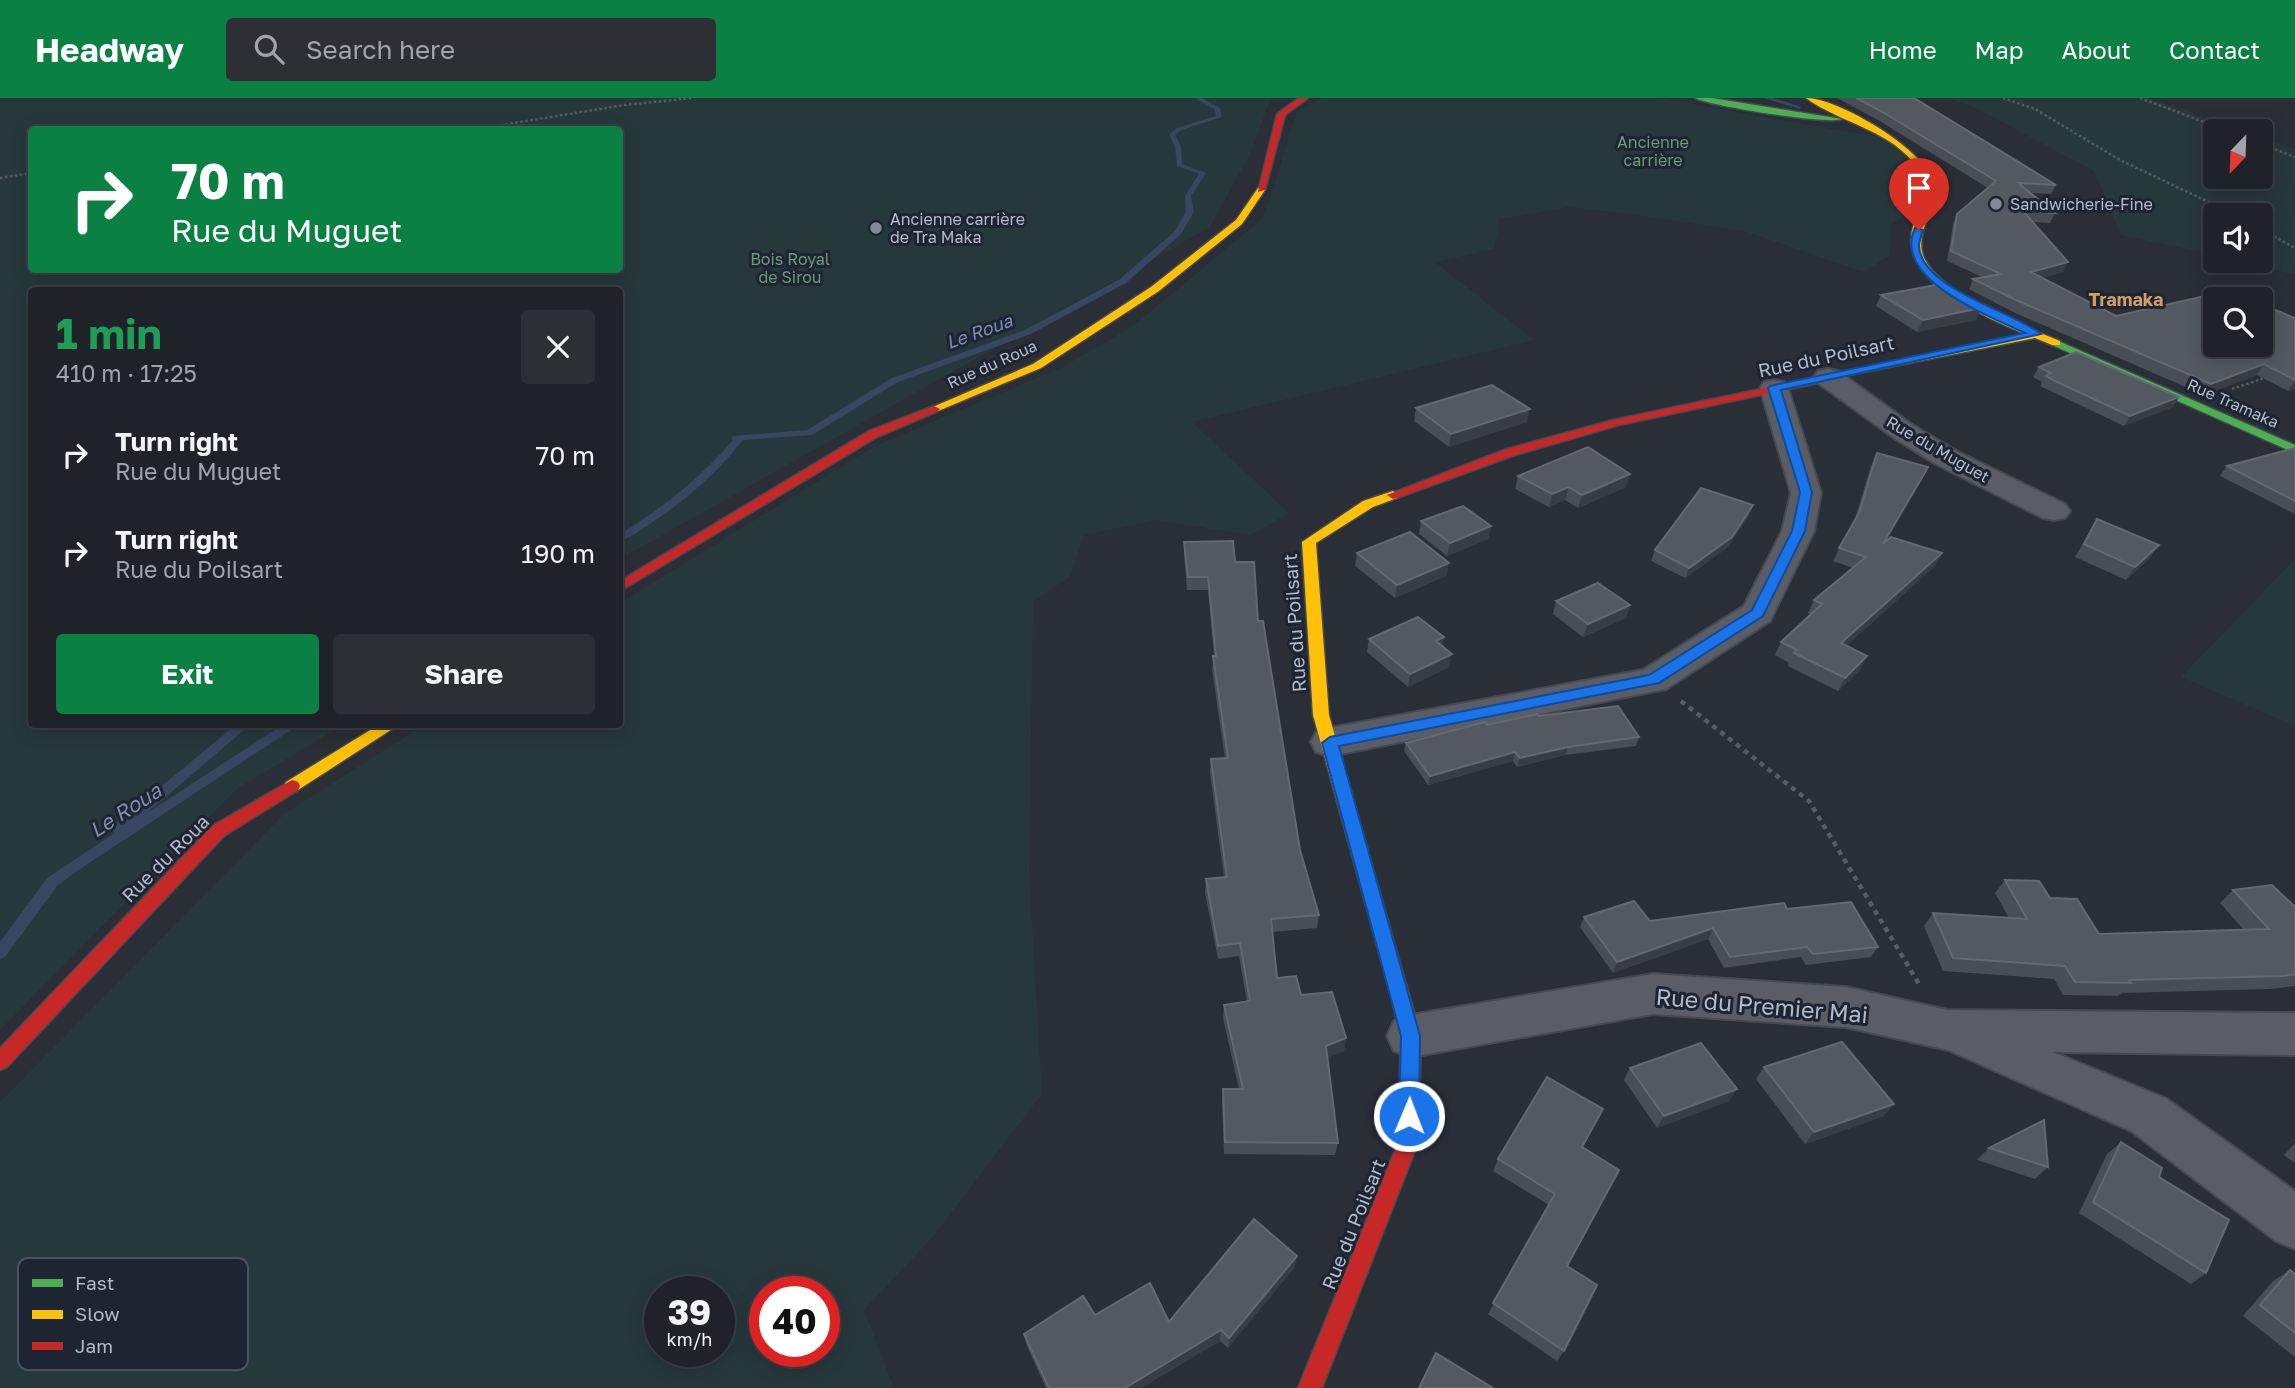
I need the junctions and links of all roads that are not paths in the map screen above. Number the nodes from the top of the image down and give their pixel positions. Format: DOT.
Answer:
graph roads {
  1 [pos="1304,98"];
  2 [pos="1699,98"];
  3 [pos="1810,98"];
  4 [pos="1851,120"];
  5 [pos="2036,334"];
  6 [pos="1828,377"];
  7 [pos="1774,388"];
  8 [pos="2295,449"];
  9 [pos="2054,511"];
  10 [pos="623,585"];
  11 [pos="386,728"];
  12 [pos="1330,743"];
  13 [pos="1947,1030"];
  14 [pos="2295,1034"];
  15 [pos="1410,1036"];
  16 [pos="0,1061"];
  17 [pos="2295,1223"];
  18 [pos="1310,1388"];
  1 -- 10 [label="street, Rue du Roua"];
  2 -- 4 [label="street"];
  3 -- 4 [label="street, Rue Tramaka"];
  4 -- 5 [label="street, Rue Tramaka"];
  5 -- 6 [label="street, Rue du Poilsart"];
  5 -- 8 [label="street, Rue Tramaka"];
  6 -- 7 [label="street, Rue du Poilsart"];
  6 -- 9 [label="street, Rue du Muguet"];
  7 -- 12 [label="street"];
  7 -- 12 [label="street, Rue du Poilsart"];
  11 -- 16 [label="street, Rue du Roua"];
  12 -- 15 [label="street, Rue du Poilsart"];
  13 -- 14 [label="street, Rue du Premier Mai"];
  13 -- 15 [label="street, Rue du Premier Mai"];
  13 -- 17 [label="street, Rue du Premier Mai"];
  15 -- 18 [label="street, Rue du Poilsart"];
}
